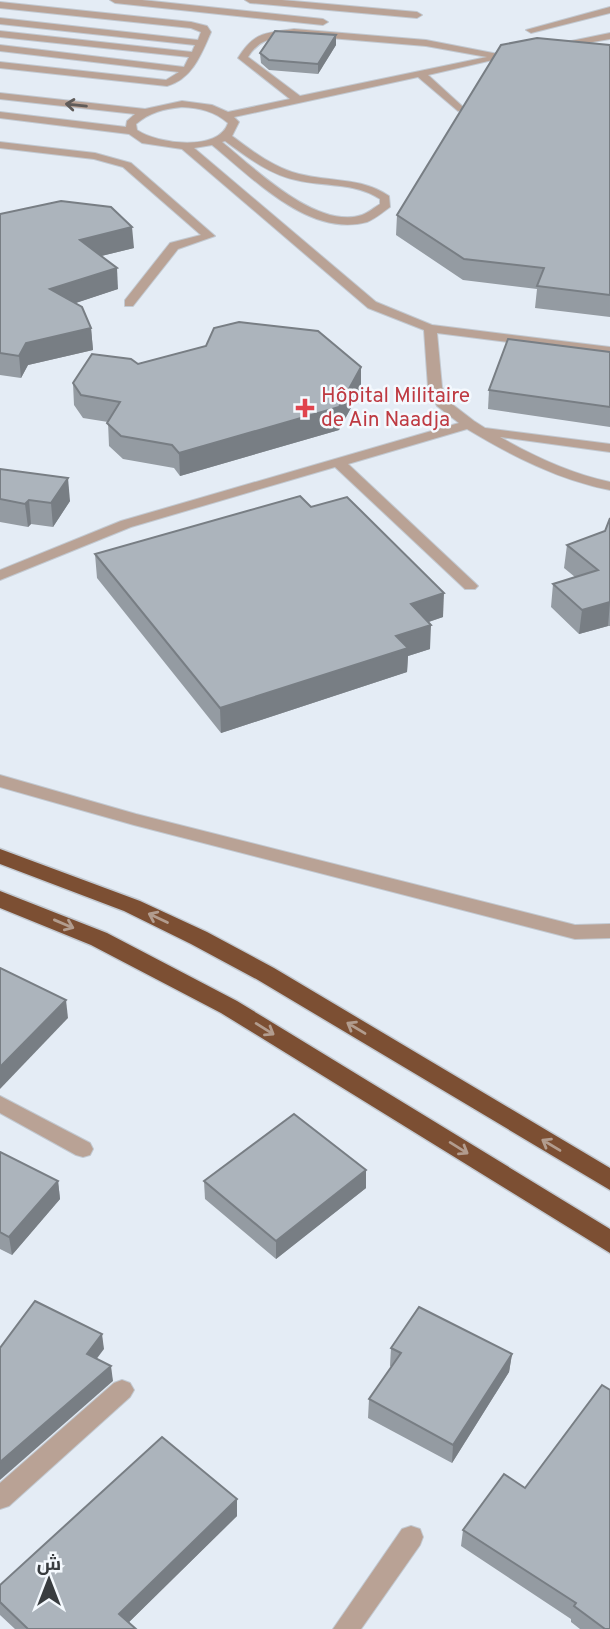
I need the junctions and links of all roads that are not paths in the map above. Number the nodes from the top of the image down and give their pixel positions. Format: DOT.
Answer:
graph roads {
  1 [pos="114,0"];
  2 [pos="232,0"];
  3 [pos="250,0"];
  4 [pos="127,1"];
  5 [pos="0,5"];
  6 [pos="213,10"];
  7 [pos="610,10"];
  8 [pos="417,15"];
  9 [pos="0,21"];
  10 [pos="344,25"];
  11 [pos="531,30"];
  12 [pos="610,30"];
  13 [pos="0,34"];
  14 [pos="610,36"];
  15 [pos="597,37"];
  16 [pos="201,43"];
  17 [pos="0,48"];
  18 [pos="544,48"];
  19 [pos="530,51"];
  20 [pos="194,55"];
  21 [pos="504,56"];
  22 [pos="0,65"];
  23 [pos="186,70"];
  24 [pos="419,74"];
  25 [pos="0,96"];
  26 [pos="298,100"];
  27 [pos="458,108"];
  28 [pos="144,112"];
  29 [pos="227,114"];
  30 [pos="0,115"];
  31 [pos="132,131"];
  32 [pos="226,136"];
  33 [pos="214,141"];
  34 [pos="0,145"];
  35 [pos="186,146"];
  36 [pos="296,177"];
  37 [pos="278,190"];
  38 [pos="129,303"];
  39 [pos="430,328"];
  40 [pos="610,351"];
  41 [pos="476,427"];
  42 [pos="610,448"];
  43 [pos="339,463"];
  44 [pos="610,486"];
  45 [pos="0,575"];
  46 [pos="470,586"];
  47 [pos="0,781"];
  48 [pos="0,856"];
  49 [pos="0,899"];
  50 [pos="610,931"];
  51 [pos="0,1104"];
  52 [pos="83,1149"];
  53 [pos="610,1180"];
  54 [pos="610,1242"];
  55 [pos="122,1390"];
  56 [pos="0,1498"];
  57 [pos="411,1537"];
  58 [pos="346,1629"];
  1 -- 4 [label="street"];
  2 -- 6 [label="street"];
  3 -- 8 [label="street"];
  4 -- 6 [label="street"];
  5 -- 16 [label="street"];
  6 -- 10 [label="street"];
  7 -- 11 [label="street"];
  9 -- 16 [label="street"];
  12 -- 15 [label="street"];
  13 -- 20 [label="street"];
  14 -- 15 [label="street"];
  15 -- 18 [label="street"];
  16 -- 20 [label="street"];
  17 -- 23 [label="street"];
  19 -- 21 [label="street"];
  20 -- 23 [label="street"];
  21 -- 24 [label="street"];
  21 -- 26 [label="street"];
  22 -- 23 [label="street"];
  24 -- 26 [label="street"];
  24 -- 27 [label="street"];
  28 -- 25 [label="street, one-way"];
  26 -- 29 [label="street"];
  28 -- 29 [label="street"];
  28 -- 31 [label="street"];
  29 -- 32 [label="street"];
  30 -- 31 [label="street"];
  31 -- 35 [label="street"];
  32 -- 33 [label="street"];
  32 -- 36 [label="street"];
  33 -- 35 [label="street"];
  33 -- 37 [label="street"];
  34 -- 38 [label="street"];
  35 -- 39 [label="street"];
  36 -- 37 [label="street"];
  36 -- 37 [label="street"];
  39 -- 40 [label="street"];
  39 -- 41 [label="street"];
  41 -- 42 [label="street"];
  41 -- 43 [label="street"];
  41 -- 44 [label="street"];
  43 -- 45 [label="street"];
  43 -- 46 [label="street"];
  47 -- 50 [label="street"];
  53 -- 48 [label="highway, one-way"];
  49 -- 54 [label="highway, one-way"];
  51 -- 52 [label="street"];
  55 -- 56 [label="street"];
  57 -- 58 [label="street"];
}
